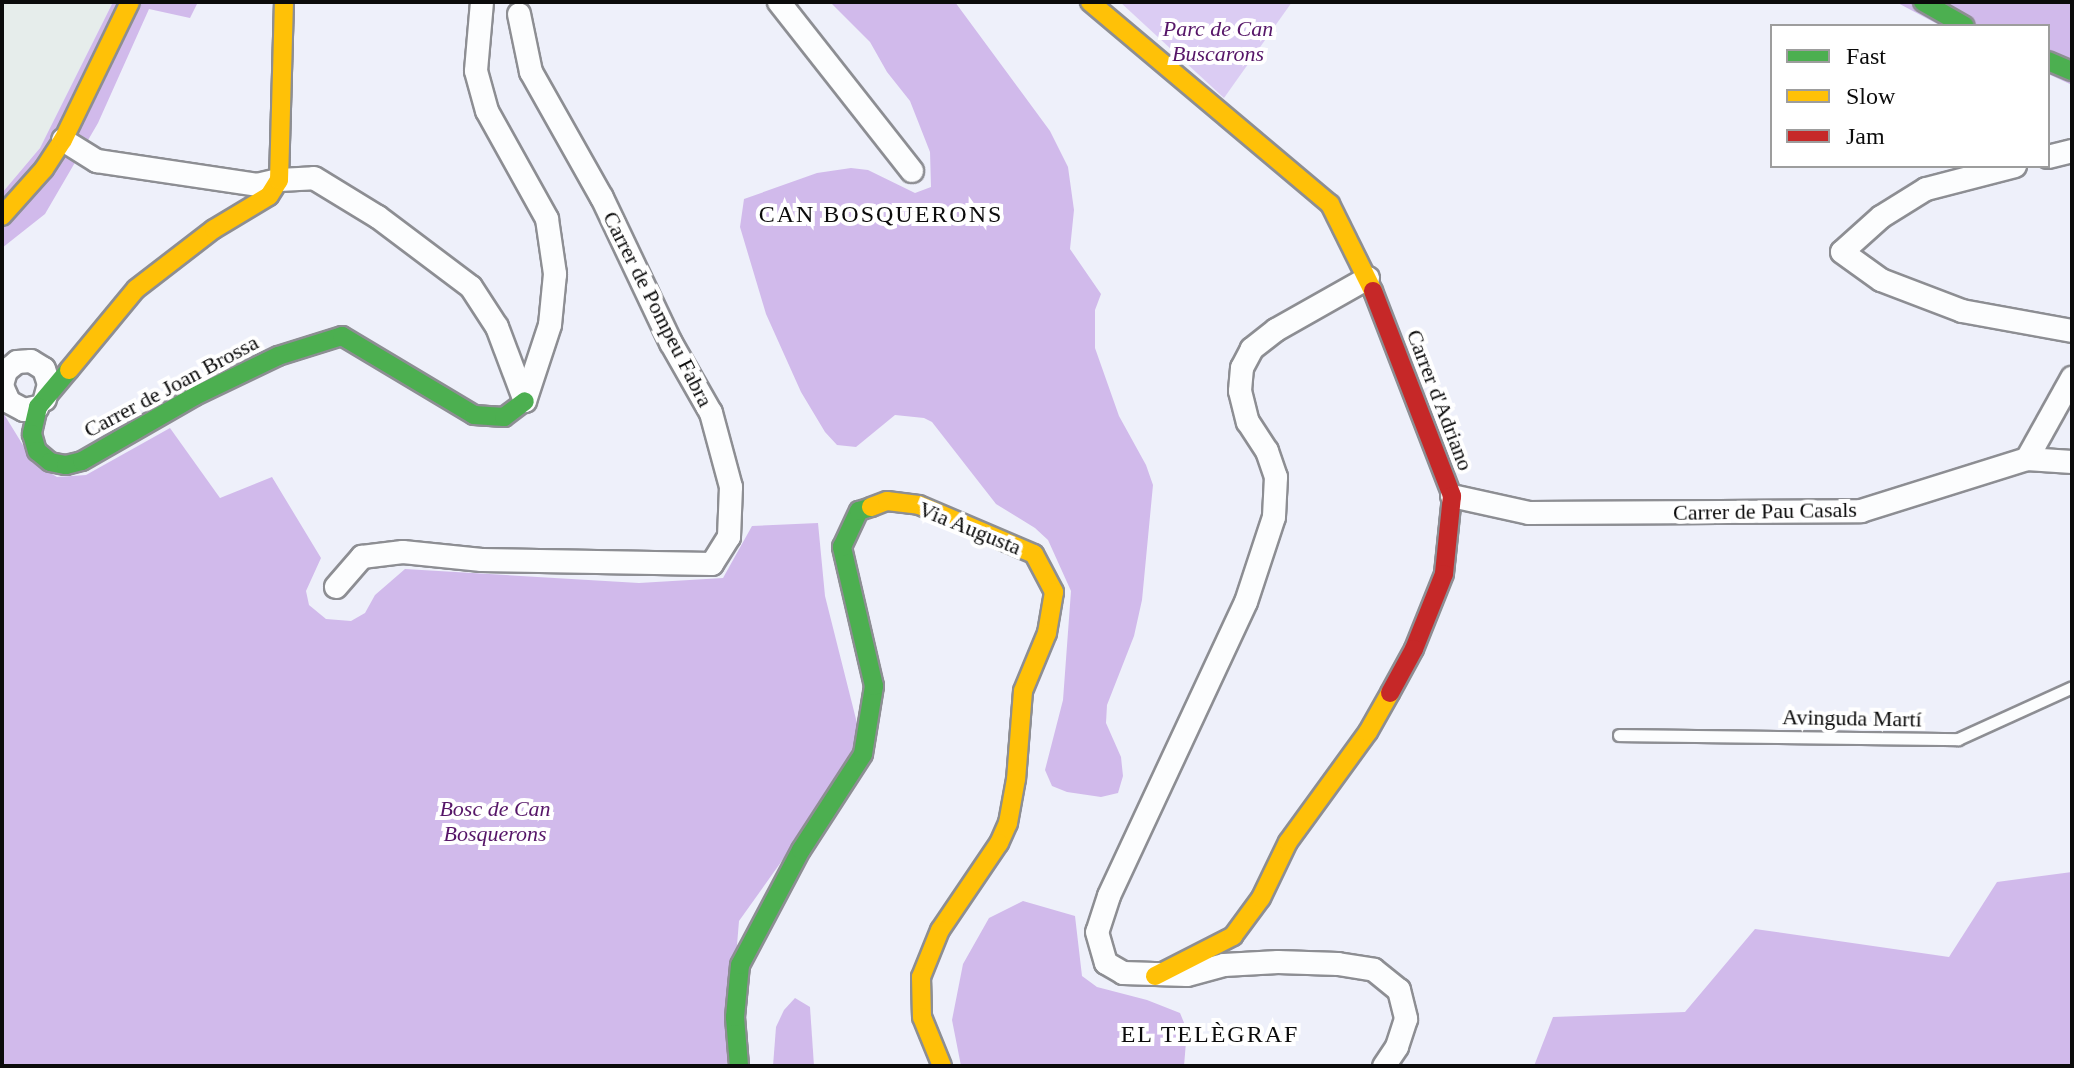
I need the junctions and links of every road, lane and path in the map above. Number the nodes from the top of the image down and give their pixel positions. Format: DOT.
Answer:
graph roads {
  1 [pos="130,2"];
  2 [pos="284,2"];
  3 [pos="779,2"];
  4 [pos="1090,2"];
  5 [pos="1923,2"];
  6 [pos="482,6"];
  7 [pos="523,8"];
  8 [pos="1962,24"];
  9 [pos="2050,62"];
  10 [pos="2072,71"];
  11 [pos="63,140"];
  12 [pos="2072,151"];
  13 [pos="2050,156"];
  14 [pos="2007,168"];
  15 [pos="912,171"];
  16 [pos="279,180"];
  17 [pos="2,216"];
  18 [pos="1368,278"];
  19 [pos="2072,331"];
  20 [pos="2072,378"];
  21 [pos="2,386"];
  22 [pos="525,401"];
  23 [pos="42,403"];
  24 [pos="2027,459"];
  25 [pos="2072,462"];
  26 [pos="1452,496"];
  27 [pos="336,587"];
  28 [pos="2072,687"];
  29 [pos="1619,735"];
  30 [pos="1155,976"];
  31 [pos="739,1066"];
  32 [pos="942,1066"];
  33 [pos="1384,1066"];
  1 -- 11 [label="street"];
  2 -- 16 [label="street"];
  3 -- 15 [label="street"];
  4 -- 18 [label="street, Carrer d'Adriano"];
  5 -- 8 [label="street"];
  6 -- 7 [label="street"];
  6 -- 22 [label="street"];
  7 -- 27 [label="street, Carrer de Pompeu Fabra"];
  9 -- 10 [label="street"];
  11 -- 16 [label="street"];
  11 -- 17 [label="street"];
  12 -- 13 [label="street"];
  14 -- 19 [label="street"];
  16 -- 22 [label="street"];
  16 -- 23 [label="street"];
  18 -- 26 [label="street, Carrer d'Adriano"];
  18 -- 30 [label="street"];
  20 -- 24 [label="street"];
  21 -- 23 [label="street"];
  21 -- 23 [label="street"];
  22 -- 23 [label="street, Carrer de Joan Brossa"];
  24 -- 25 [label="street, Carrer de Pau Casals"];
  24 -- 26 [label="street, Carrer de Pau Casals"];
  26 -- 30 [label="street, Carrer d'Adriano"];
  28 -- 29 [label="lane, Avinguda Martí"];
  30 -- 33 [label="street"];
  31 -- 32 [label="street, Via Augusta"];
}
